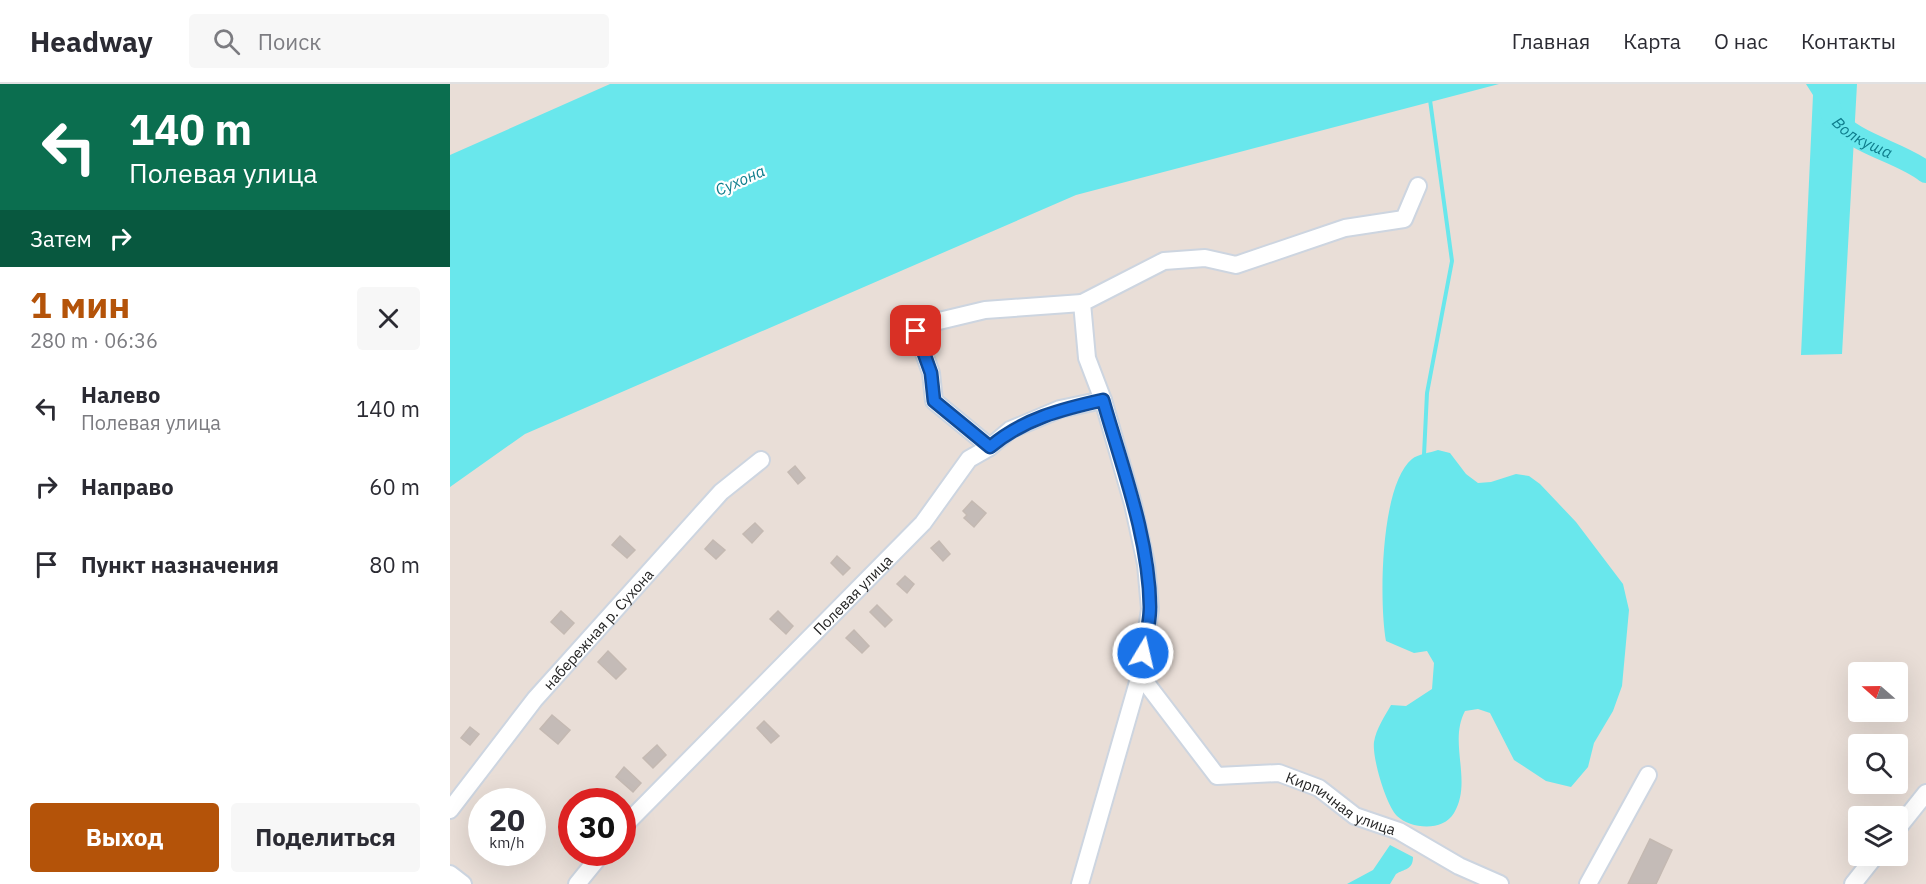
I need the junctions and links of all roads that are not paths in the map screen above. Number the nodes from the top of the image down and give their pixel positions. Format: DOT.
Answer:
graph roads {
  1 [pos="1418,186"];
  2 [pos="1082,303"];
  3 [pos="1103,400"];
  4 [pos="990,447"];
  5 [pos="761,460"];
  6 [pos="1140,675"];
  7 [pos="1648,775"];
  8 [pos="1926,793"];
  9 [pos="450,810"];
  10 [pos="636,814"];
  11 [pos="1908,816"];
  12 [pos="592,866"];
  13 [pos="1867,866"];
  14 [pos="450,874"];
  15 [pos="463,884"];
  16 [pos="577,884"];
  17 [pos="1080,884"];
  18 [pos="1500,884"];
  19 [pos="1588,884"];
  20 [pos="1853,884"];
  1 -- 2 [label="street"];
  2 -- 3 [label="street"];
  2 -- 4 [label="street"];
  3 -- 4 [label="street, Полевая улица"];
  3 -- 6 [label="street"];
  4 -- 10 [label="street, Полевая улица"];
  5 -- 9 [label="street, набережная р. Сухона"];
  6 -- 17 [label="street"];
  6 -- 18 [label="street, Кирпичная улица"];
  7 -- 19 [label="street"];
  8 -- 11 [label="street"];
  12 -- 16 [label="street"];
  13 -- 20 [label="street"];
  14 -- 15 [label="street"];
}
